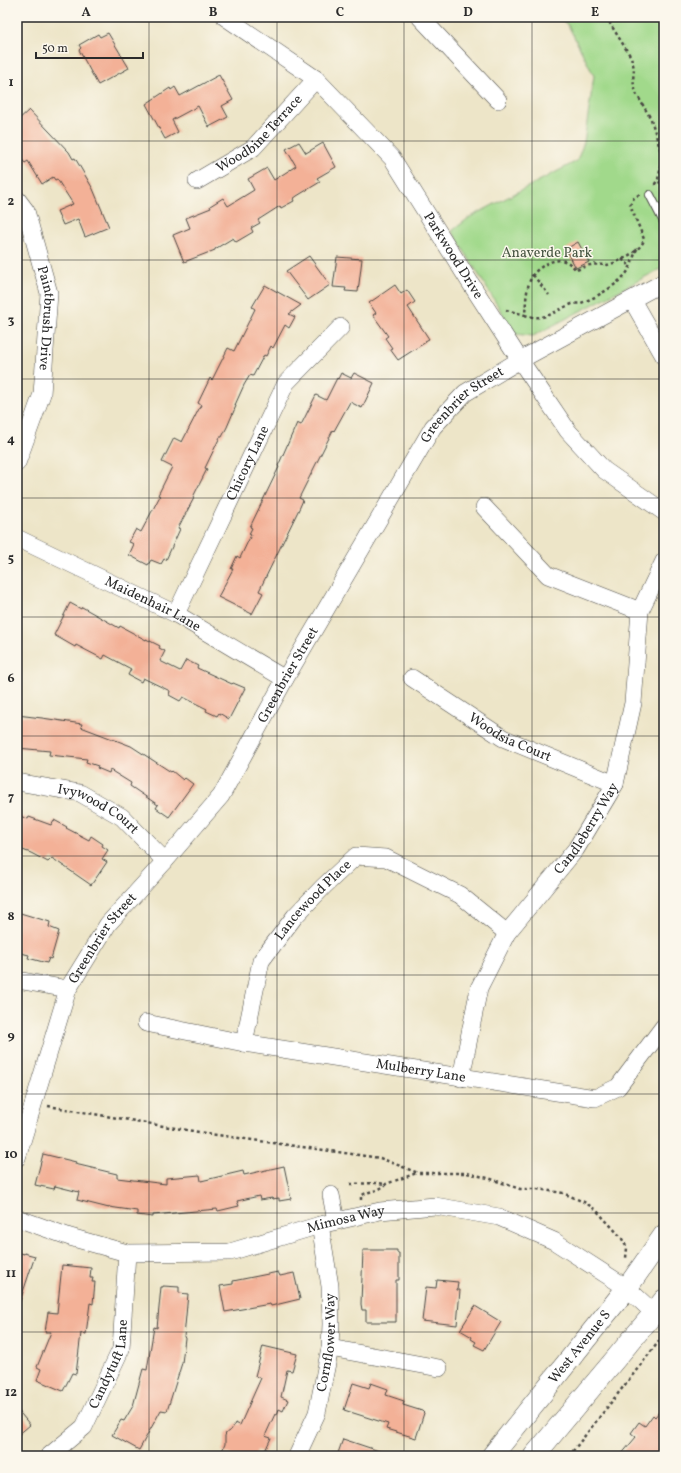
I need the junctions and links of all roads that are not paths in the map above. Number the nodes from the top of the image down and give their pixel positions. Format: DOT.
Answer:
graph roads {
  1 [pos="225,17"];
  2 [pos="420,17"];
  3 [pos="316,79"];
  4 [pos="498,100"];
  5 [pos="197,181"];
  6 [pos="648,191"];
  7 [pos="17,199"];
  8 [pos="664,222"];
  9 [pos="664,282"];
  10 [pos="632,300"];
  11 [pos="341,327"];
  12 [pos="664,356"];
  13 [pos="520,360"];
  14 [pos="17,463"];
  15 [pos="484,507"];
  16 [pos="664,512"];
  17 [pos="17,538"];
  18 [pos="664,561"];
  19 [pos="640,611"];
  20 [pos="176,614"];
  21 [pos="412,678"];
  22 [pos="285,679"];
  23 [pos="17,782"];
  24 [pos="615,784"];
  25 [pos="165,861"];
  26 [pos="507,934"];
  27 [pos="17,980"];
  28 [pos="68,989"];
  29 [pos="146,1023"];
  30 [pos="664,1026"];
  31 [pos="244,1043"];
  32 [pos="461,1078"];
  33 [pos="17,1158"];
  34 [pos="331,1195"];
  35 [pos="17,1218"];
  36 [pos="328,1223"];
  37 [pos="664,1235"];
  38 [pos="127,1253"];
  39 [pos="621,1284"];
  40 [pos="659,1306"];
  41 [pos="330,1348"];
  42 [pos="439,1368"];
  43 [pos="49,1456"];
  44 [pos="297,1456"];
  45 [pos="492,1456"];
  46 [pos="534,1456"];
  1 -- 3 [label="street, Parkwood Drive"];
  2 -- 4 [label="street"];
  3 -- 5 [label="street, Woodbine Terrace"];
  3 -- 13 [label="street, Parkwood Drive"];
  6 -- 8 [label="lane"];
  7 -- 14 [label="street, Paintbrush Drive"];
  9 -- 10 [label="street, Greenbrier Street"];
  10 -- 12 [label="street"];
  10 -- 13 [label="street, Greenbrier Street"];
  11 -- 20 [label="street, Chicory Lane"];
  13 -- 16 [label="street, Parkwood Drive"];
  13 -- 22 [label="street, Greenbrier Street"];
  15 -- 19 [label="street"];
  17 -- 20 [label="street, Maidenhair Lane"];
  18 -- 19 [label="street, Candleberry Way"];
  19 -- 24 [label="street, Candleberry Way"];
  20 -- 22 [label="street, Maidenhair Lane"];
  21 -- 24 [label="street, Woodsia Court"];
  22 -- 25 [label="street, Greenbrier Street"];
  23 -- 25 [label="street, Ivywood Court"];
  24 -- 26 [label="street, Candleberry Way"];
  25 -- 28 [label="street, Greenbrier Street"];
  26 -- 31 [label="street, Lancewood Place"];
  26 -- 32 [label="street, Candleberry Way"];
  27 -- 28 [label="street"];
  28 -- 33 [label="street, Greenbrier Street"];
  29 -- 31 [label="street, Mulberry Lane"];
  30 -- 32 [label="street, Mulberry Lane"];
  31 -- 32 [label="street, Mulberry Lane"];
  34 -- 36 [label="street, Cornflower Way"];
  35 -- 38 [label="street, Mimosa Way"];
  36 -- 38 [label="street, Mimosa Way"];
  36 -- 39 [label="street, Mimosa Way"];
  36 -- 41 [label="street, Cornflower Way"];
  37 -- 39 [label="street, West Avenue S"];
  38 -- 43 [label="street, Candytuft Lane"];
  39 -- 40 [label="street, Mimosa Way"];
  39 -- 45 [label="street, West Avenue S"];
  40 -- 46 [label="street"];
  41 -- 42 [label="street"];
  41 -- 44 [label="street, Cornflower Way"];
}
